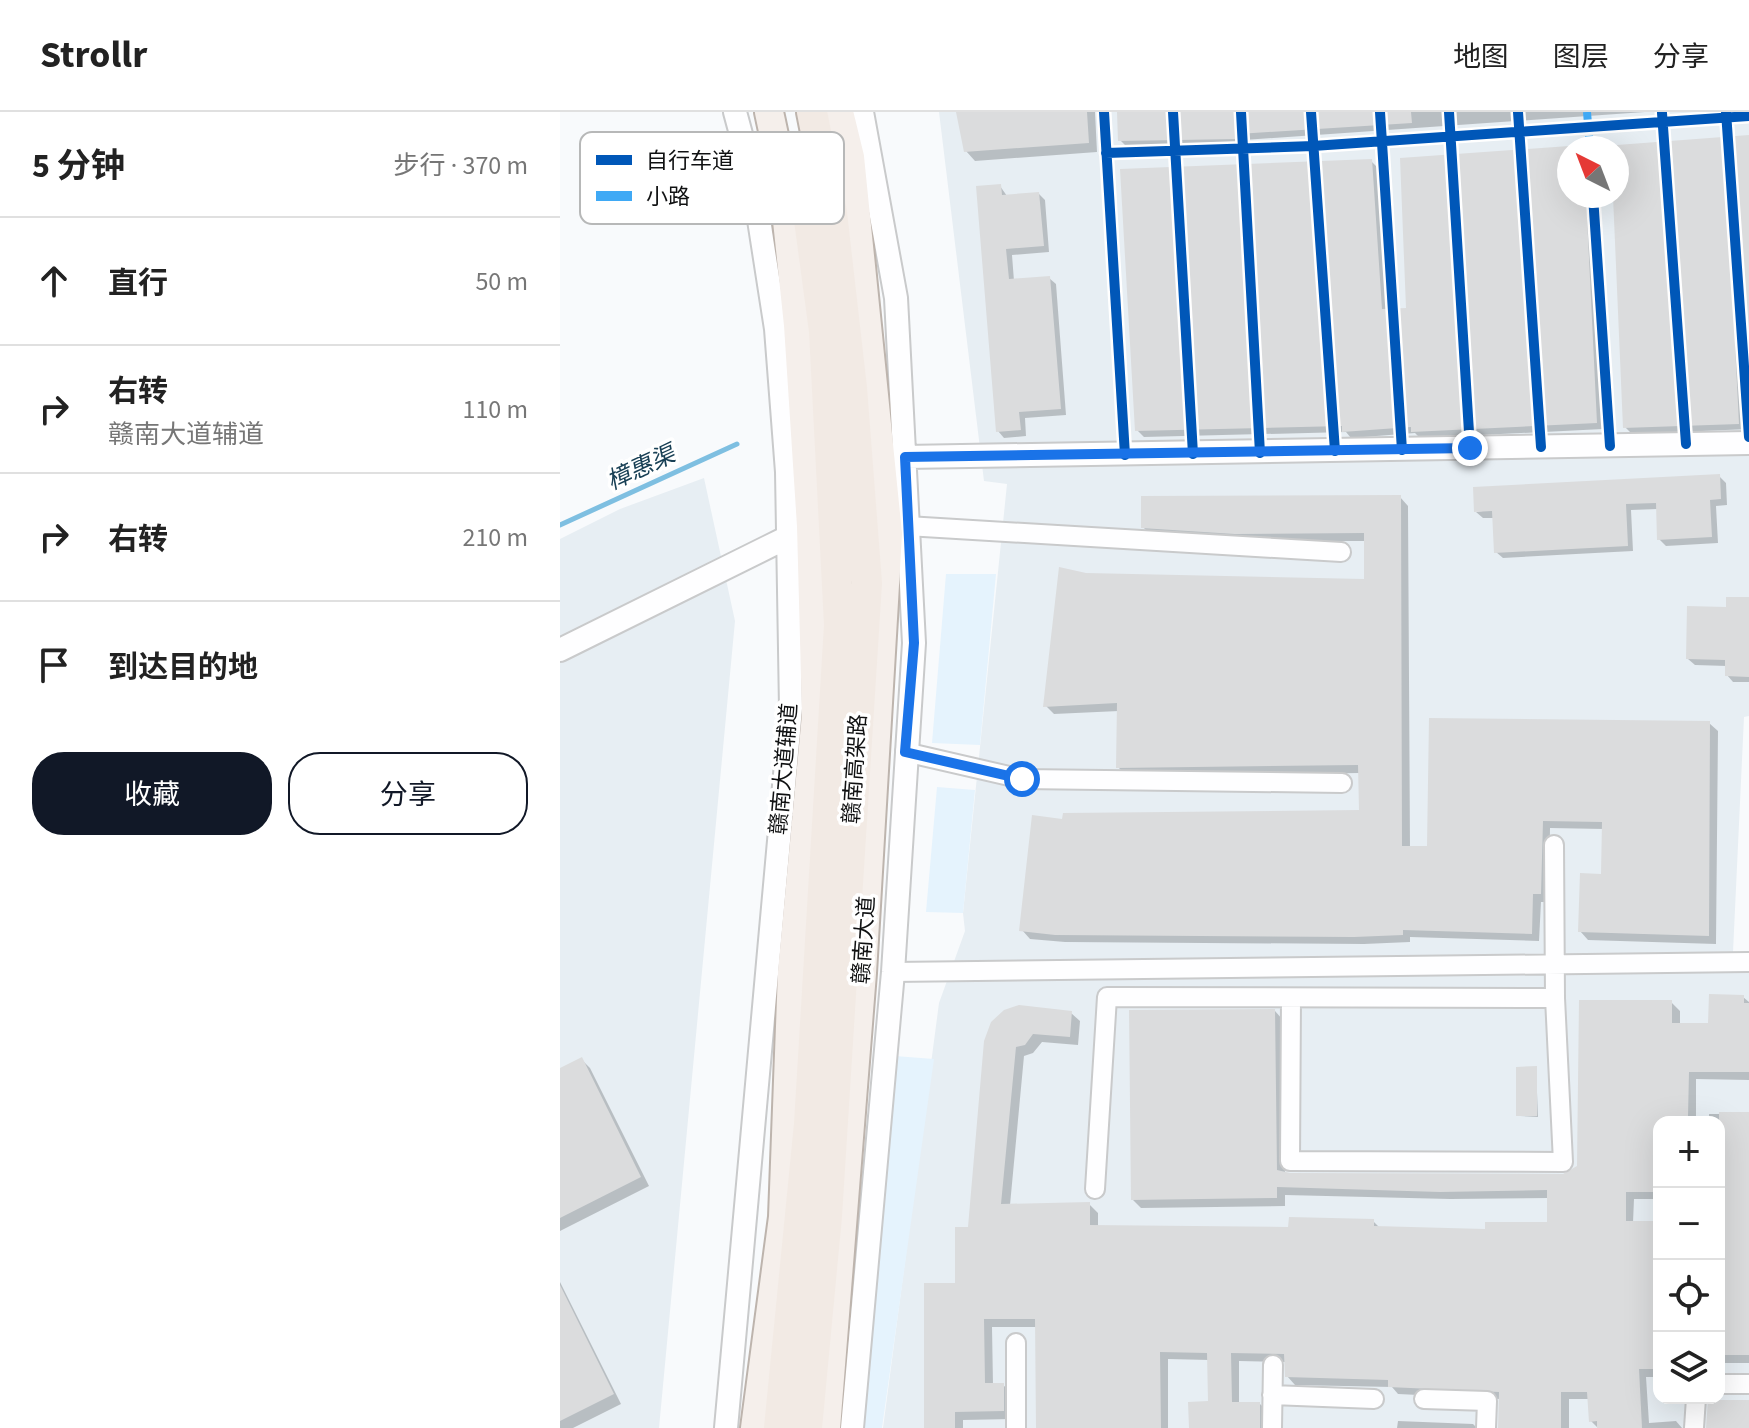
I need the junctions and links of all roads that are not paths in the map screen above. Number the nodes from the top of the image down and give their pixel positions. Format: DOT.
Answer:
graph roads {
  1 [pos="735,112"];
  2 [pos="769,112"];
  3 [pos="792,112"];
  4 [pos="812,112"];
  5 [pos="839,112"];
  6 [pos="862,112"];
  7 [pos="740,132"];
  8 [pos="773,132"];
  9 [pos="795,132"];
  10 [pos="816,132"];
  11 [pos="844,132"];
  12 [pos="844,132"];
  13 [pos="763,224"];
  14 [pos="784,224"];
  15 [pos="808,224"];
  16 [pos="833,224"];
  17 [pos="787,327"];
  18 [pos="1749,443"];
  19 [pos="892,454"];
  20 [pos="797,466"];
  21 [pos="907,526"];
  22 [pos="788,537"];
  23 [pos="1341,552"];
  24 [pos="560,650"];
  25 [pos="905,752"];
  26 [pos="1342,783"];
  27 [pos="1554,845"];
  28 [pos="1749,962"];
  29 [pos="1554,964"];
  30 [pos="893,972"];
  31 [pos="1291,998"];
  32 [pos="1555,998"];
  33 [pos="1095,1189"];
  34 [pos="1016,1343"];
  35 [pos="1273,1365"];
  36 [pos="1725,1384"];
  37 [pos="1749,1384"];
  38 [pos="1272,1395"];
  39 [pos="1374,1399"];
  40 [pos="1424,1399"];
  41 [pos="1696,1404"];
  42 [pos="726,1428"];
  43 [pos="755,1428"];
  44 [pos="779,1428"];
  45 [pos="807,1428"];
  46 [pos="826,1428"];
  47 [pos="852,1428"];
  48 [pos="1016,1428"];
  49 [pos="1272,1428"];
  50 [pos="1486,1428"];
  51 [pos="1694,1428"];
  1 -- 7 [label="street"];
  2 -- 8 [label="main road"];
  3 -- 9 [label="highway, 赣南高架路"];
  4 -- 10 [label="highway, 赣南高架路"];
  5 -- 11 [label="main road, 赣南大道"];
  6 -- 19 [label="street"];
  12 -- 19 [label="main road, 赣南大道"];
  13 -- 17 [label="street"];
  14 -- 17 [label="main road"];
  15 -- 44 [label="highway, 赣南高架路"];
  16 -- 45 [label="highway, 赣南高架路"];
  17 -- 20 [label="main road"];
  18 -- 19 [label="street"];
  19 -- 21 [label="street"];
  19 -- 46 [label="main road, 赣南大道"];
  20 -- 22 [label="street, 赣南大道辅道"];
  20 -- 43 [label="main road"];
  21 -- 23 [label="street"];
  21 -- 25 [label="street"];
  22 -- 24 [label="street"];
  22 -- 42 [label="street, 赣南大道辅道"];
  25 -- 26 [label="street"];
  25 -- 30 [label="street"];
  27 -- 29 [label="street"];
  28 -- 29 [label="street"];
  29 -- 30 [label="street"];
  29 -- 32 [label="street"];
  30 -- 47 [label="street"];
  31 -- 32 [label="street"];
  31 -- 32 [label="street"];
  31 -- 33 [label="street"];
  34 -- 48 [label="street"];
  35 -- 38 [label="street"];
  36 -- 37 [label="street"];
  38 -- 39 [label="street"];
  38 -- 49 [label="street"];
  40 -- 50 [label="street"];
  41 -- 51 [label="street"];
}
